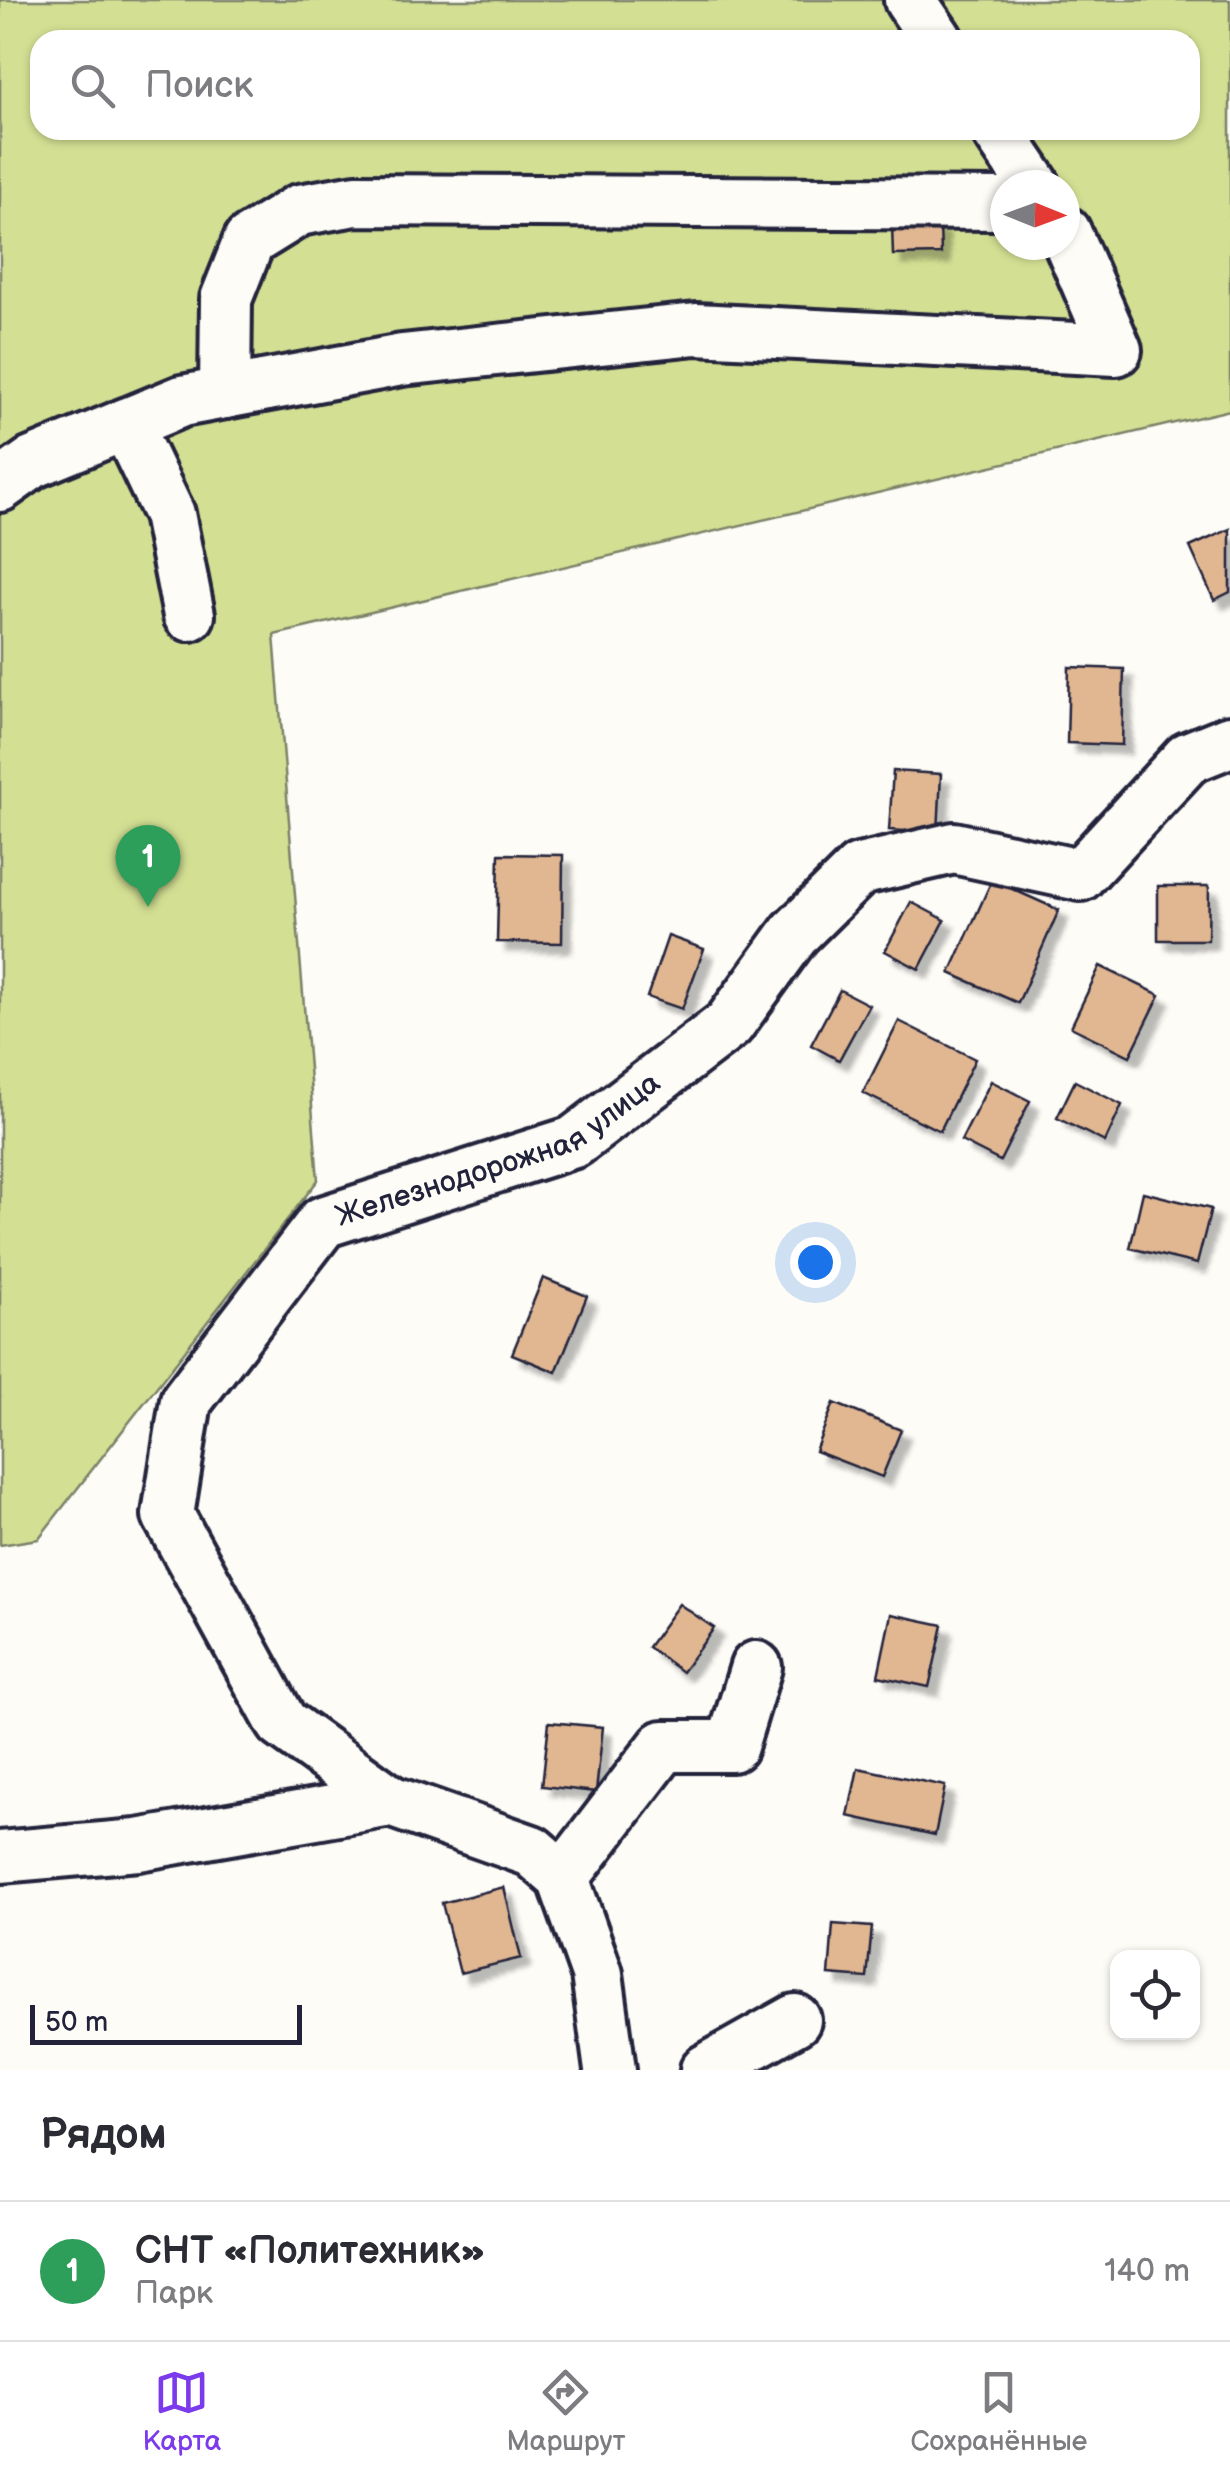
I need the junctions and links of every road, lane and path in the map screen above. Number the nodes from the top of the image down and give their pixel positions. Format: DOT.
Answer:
graph roads {
  1 [pos="910,0"];
  2 [pos="930,30"];
  3 [pos="1004,140"];
  4 [pos="1024,170"];
  5 [pos="990,204"];
  6 [pos="1077,260"];
  7 [pos="225,392"];
  8 [pos="126,424"];
  9 [pos="0,486"];
  10 [pos="190,615"];
  11 [pos="1230,740"];
  12 [pos="756,1667"];
  13 [pos="390,1801"];
  14 [pos="0,1857"];
  15 [pos="563,1878"];
  16 [pos="795,2020"];
  17 [pos="610,2070"];
  18 [pos="706,2070"];
  1 -- 2 [label="street"];
  3 -- 4 [label="street"];
  5 -- 7 [label="street"];
  6 -- 7 [label="street"];
  7 -- 8 [label="street"];
  8 -- 9 [label="street"];
  8 -- 10 [label="street"];
  11 -- 13 [label="street, Железнодорожная улица"];
  12 -- 15 [label="street"];
  13 -- 14 [label="street, Железнодорожная улица"];
  13 -- 15 [label="street, Железнодорожная улица"];
  15 -- 17 [label="street"];
  16 -- 18 [label="street"];
}
